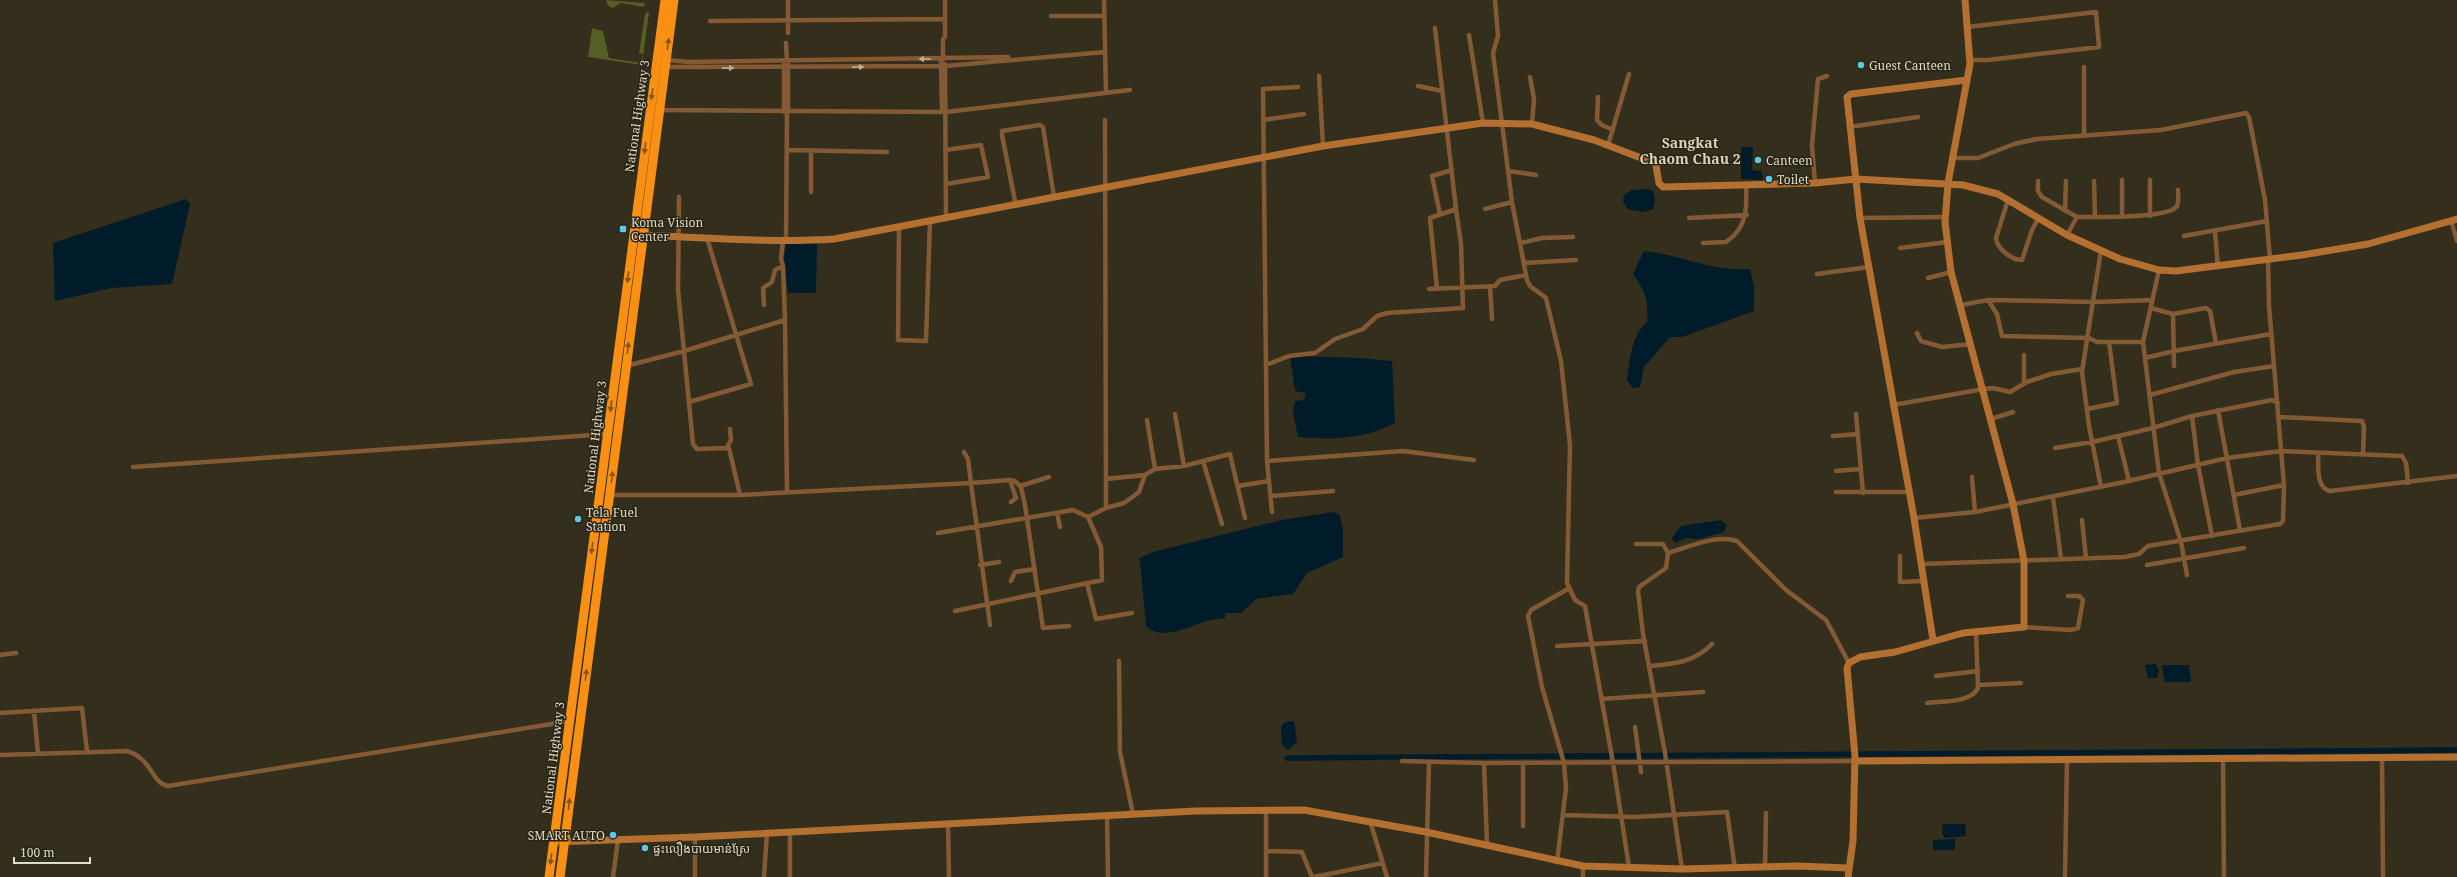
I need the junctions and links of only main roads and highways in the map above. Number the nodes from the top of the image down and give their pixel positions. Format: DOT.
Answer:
graph roads {
  1 [pos="665,0"];
  2 [pos="674,0"];
  3 [pos="654,110"];
  4 [pos="549,877"];
  5 [pos="560,877"];
  1 -- 3 [label="highway, National Highway 3, one-way"];
  3 -- 2 [label="highway, National Highway 3, one-way"];
  3 -- 4 [label="highway, National Highway 3, one-way"];
  5 -- 3 [label="highway, National Highway 3, one-way"];
}
